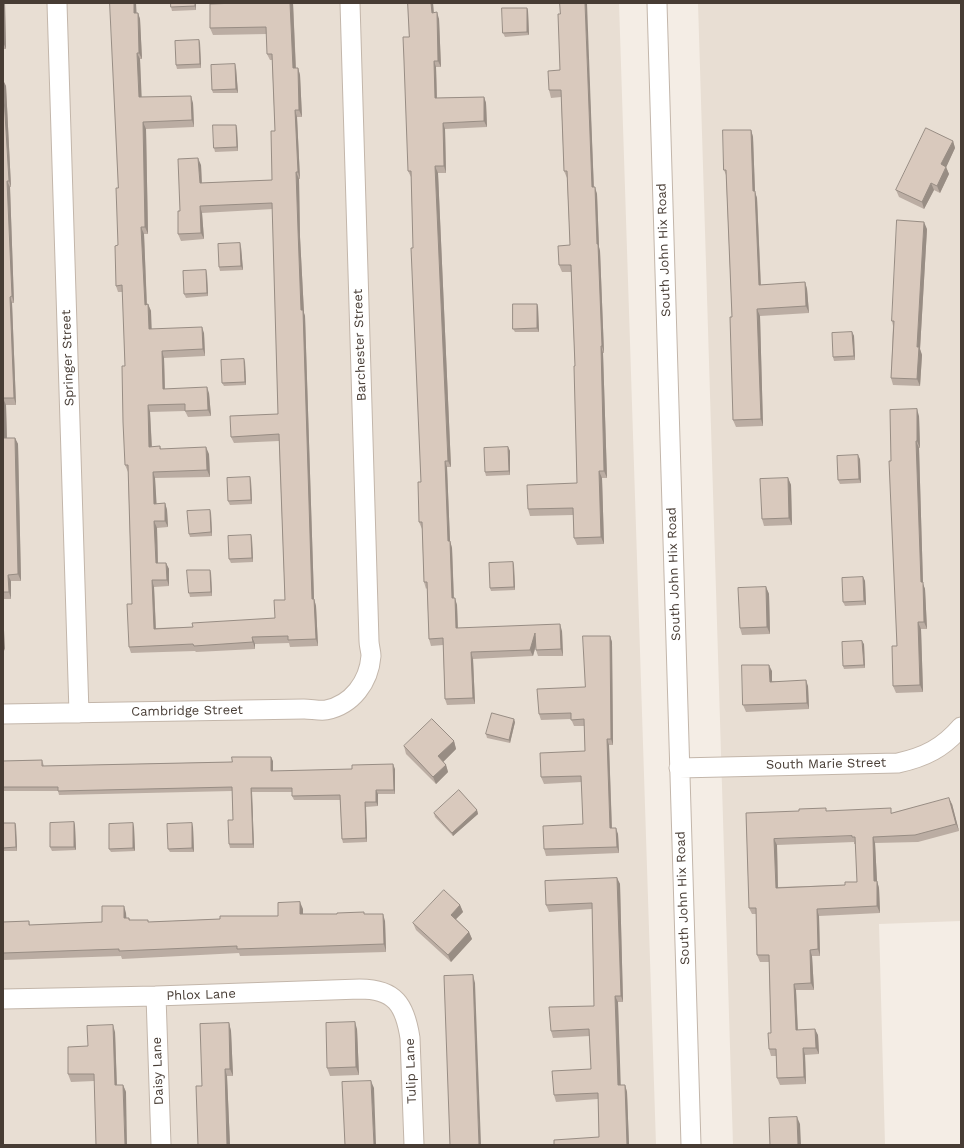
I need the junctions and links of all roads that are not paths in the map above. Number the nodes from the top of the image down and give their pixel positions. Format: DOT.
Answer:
graph roads {
  1 [pos="57,3"];
  2 [pos="350,3"];
  3 [pos="657,3"];
  4 [pos="362,686"];
  5 [pos="80,713"];
  6 [pos="3,714"];
  7 [pos="961,727"];
  8 [pos="679,768"];
  9 [pos="156,996"];
  10 [pos="3,999"];
  11 [pos="396,1000"];
  12 [pos="161,1145"];
  13 [pos="414,1145"];
  14 [pos="691,1145"];
  1 -- 5 [label="street, Springer Street"];
  2 -- 4 [label="street, Barchester Street"];
  3 -- 8 [label="street, South John Hix Road"];
  4 -- 5 [label="street, Cambridge Street"];
  5 -- 6 [label="street, Cambridge Street"];
  7 -- 8 [label="street, South Marie Street"];
  8 -- 14 [label="street, South John Hix Road"];
  9 -- 10 [label="street, Phlox Lane"];
  9 -- 11 [label="street, Phlox Lane"];
  9 -- 12 [label="street, Daisy Lane"];
  11 -- 13 [label="street, Tulip Lane"];
}
